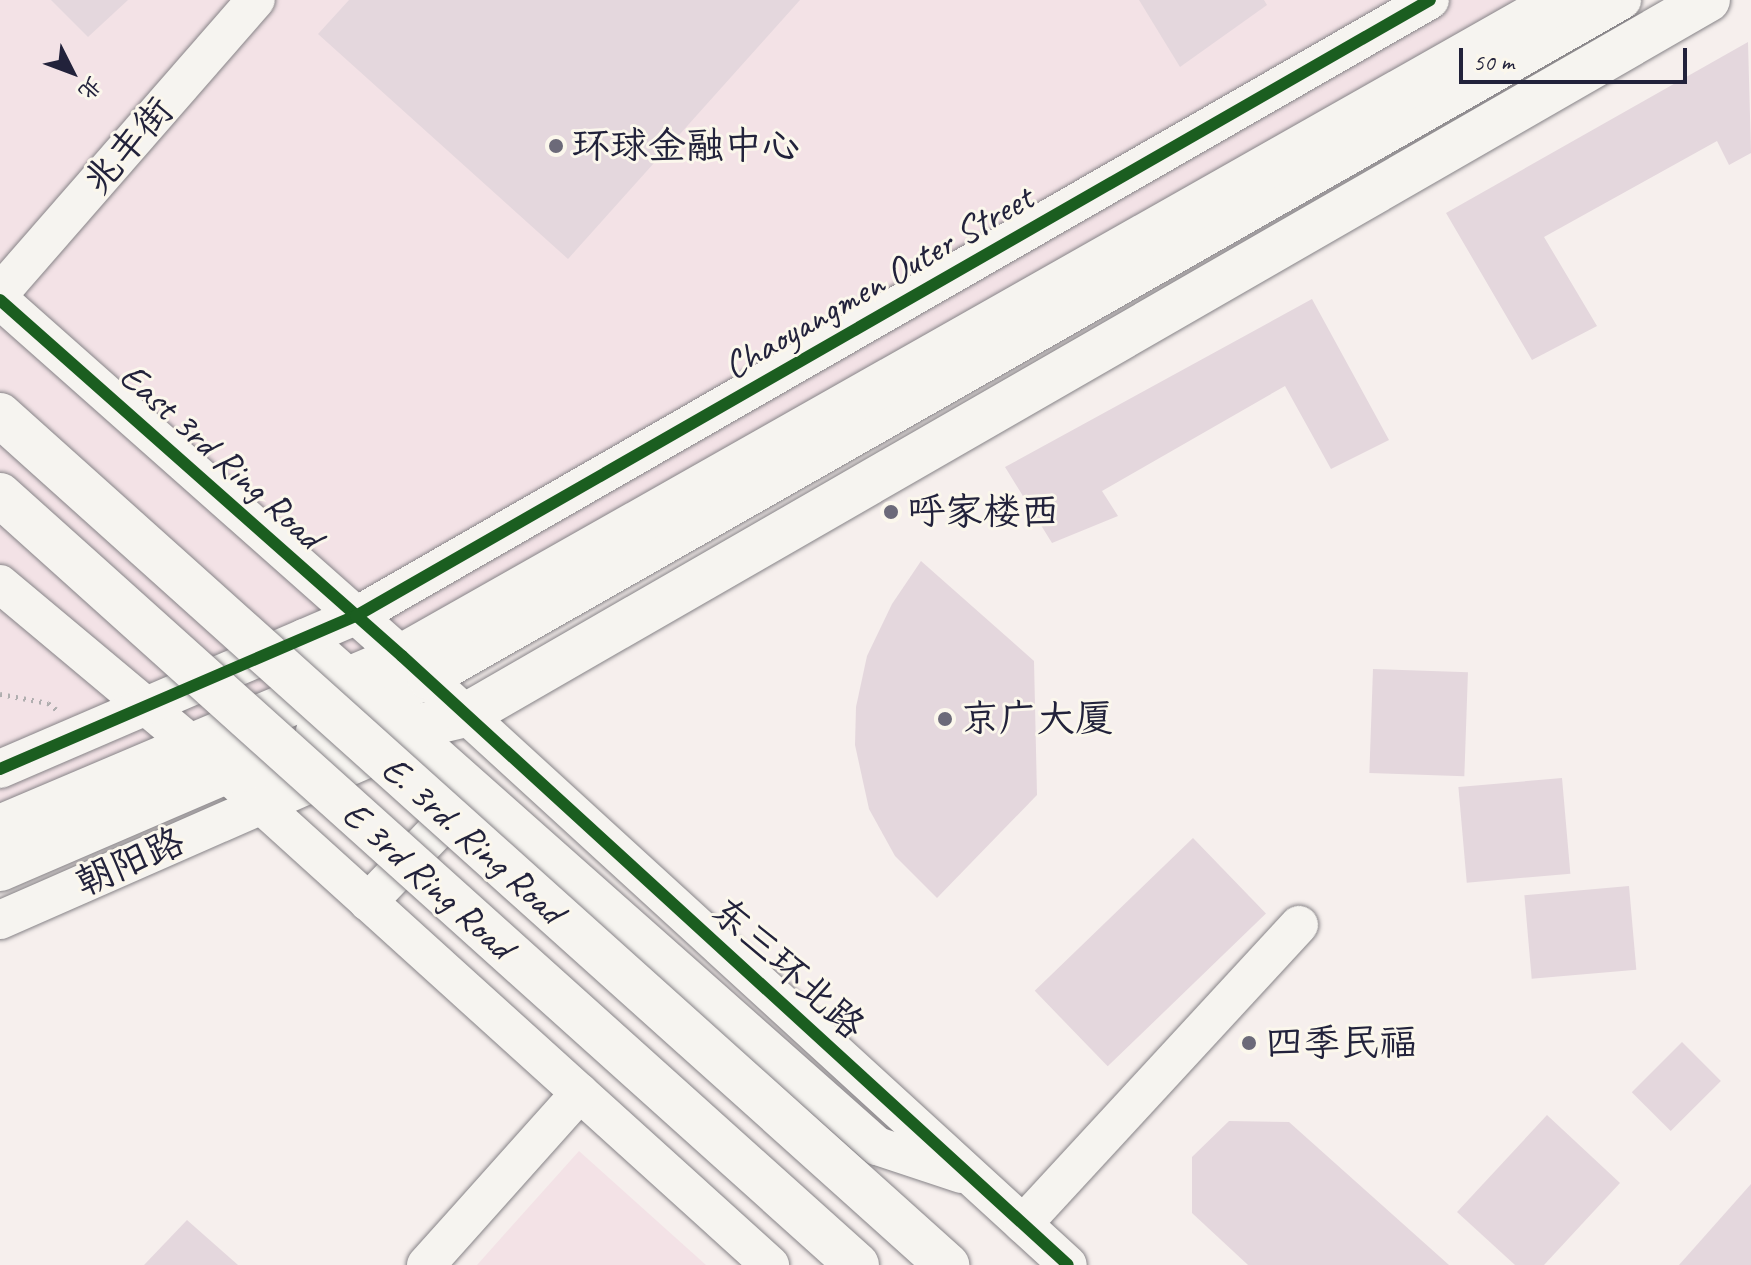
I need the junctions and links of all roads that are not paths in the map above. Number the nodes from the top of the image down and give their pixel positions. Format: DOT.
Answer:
graph roads {
  1 [pos="256,0"];
  2 [pos="1430,0"];
  3 [pos="1561,0"];
  4 [pos="1622,0"];
  5 [pos="1708,0"];
  6 [pos="0,293"];
  7 [pos="0,300"];
  8 [pos="0,415"];
  9 [pos="0,495"];
  10 [pos="0,584"];
  11 [pos="356,616"];
  12 [pos="304,638"];
  13 [pos="414,668"];
  14 [pos="147,707"];
  15 [pos="388,712"];
  16 [pos="466,715"];
  17 [pos="509,755"];
  18 [pos="210,759"];
  19 [pos="0,769"];
  20 [pos="476,790"];
  21 [pos="261,805"];
  22 [pos="0,827"];
  23 [pos="0,869"];
  24 [pos="368,902"];
  25 [pos="0,920"];
  26 [pos="1299,925"];
  27 [pos="580,1093"];
  28 [pos="975,1179"];
  29 [pos="1023,1224"];
  30 [pos="426,1265"];
  31 [pos="770,1265"];
  32 [pos="857,1265"];
  33 [pos="947,1265"];
  34 [pos="1068,1265"];
  1 -- 6 [label="street, 兆丰街"];
  2 -- 11 [label="street, Chaoyangmen Outer Street"];
  3 -- 13 [label="highway"];
  4 -- 13 [label="street"];
  5 -- 16 [label="highway"];
  7 -- 11 [label="street, East 3rd Ring Road"];
  8 -- 33 [label="highway, E. 3rd. Ring Road, bridge"];
  9 -- 32 [label="highway, E 3rd Ring Road, bridge"];
  10 -- 14 [label="street"];
  11 -- 12 [label="street, Chaoyangmen Outer Street"];
  11 -- 13 [label="street, East 3rd Ring Road"];
  12 -- 14 [label="street, Chaoyangmen Outer Street"];
  12 -- 15 [label="street"];
  13 -- 15 [label="highway"];
  13 -- 16 [label="street, East 3rd Ring Road"];
  14 -- 18 [label="street"];
  14 -- 19 [label="street"];
  15 -- 16 [label="highway"];
  15 -- 18 [label="highway"];
  15 -- 18 [label="highway"];
  15 -- 20 [label="street"];
  15 -- 21 [label="street, 朝阳路"];
  16 -- 17 [label="street, 东三环北路"];
  17 -- 20 [label="street"];
  17 -- 28 [label="street, 东三环北路"];
  18 -- 21 [label="street"];
  18 -- 22 [label="highway"];
  18 -- 23 [label="highway, 朝阳路"];
  20 -- 24 [label="street"];
  20 -- 28 [label="street"];
  21 -- 24 [label="street"];
  21 -- 25 [label="street, 朝阳路"];
  24 -- 27 [label="street"];
  26 -- 29 [label="street"];
  27 -- 30 [label="street"];
  27 -- 31 [label="street"];
  28 -- 29 [label="street, 东三环北路"];
  29 -- 34 [label="street, 东三环北路"];
}
